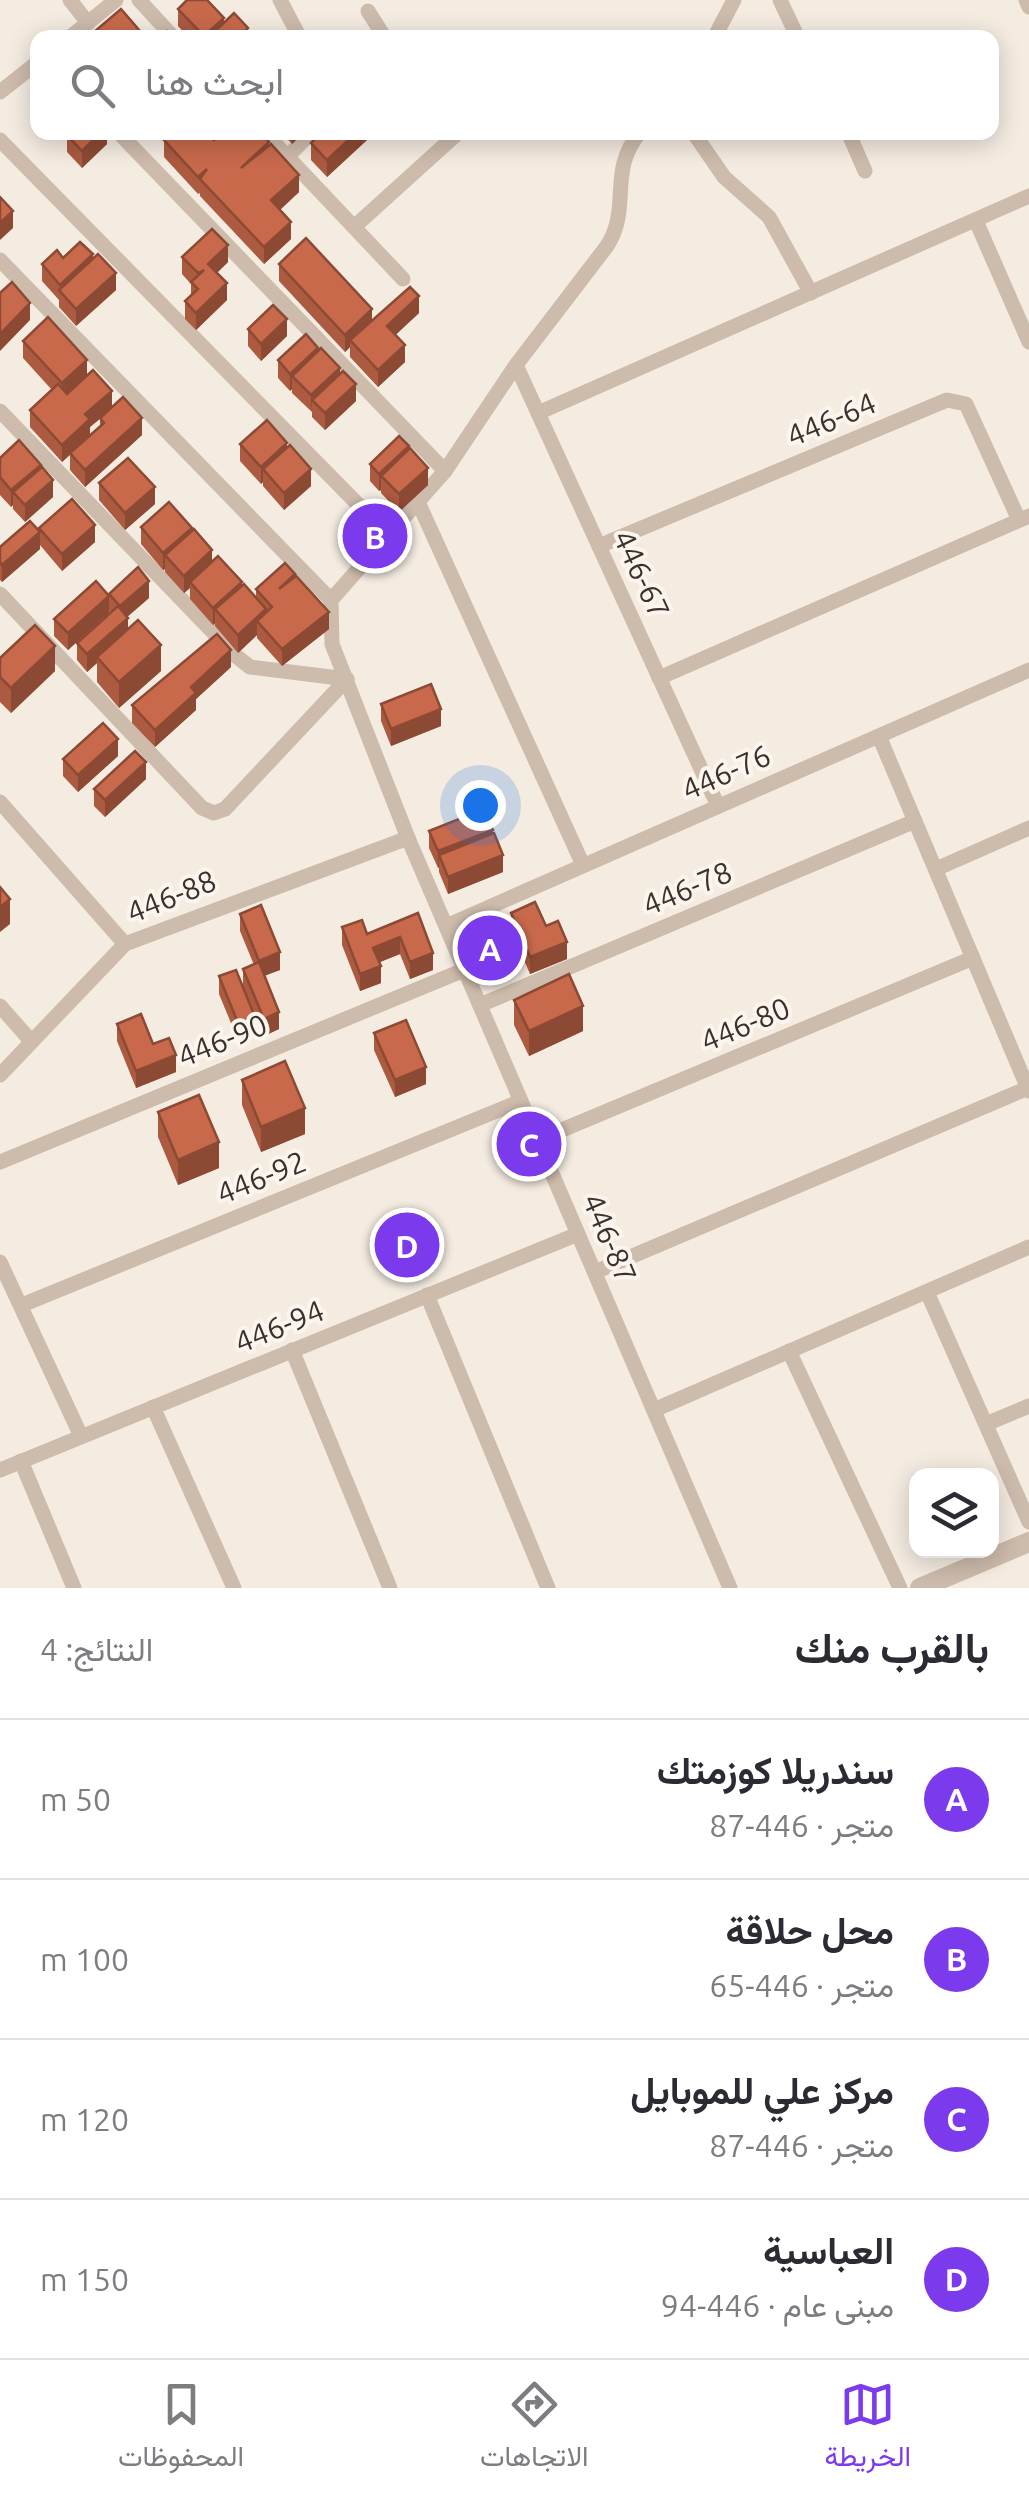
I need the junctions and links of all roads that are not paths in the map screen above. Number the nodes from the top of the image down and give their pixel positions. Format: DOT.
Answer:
graph roads {
  1 [pos="70,0"];
  2 [pos="116,0"];
  3 [pos="139,0"];
  4 [pos="280,0"];
  5 [pos="734,0"];
  6 [pos="780,0"];
  7 [pos="368,11"];
  8 [pos="88,22"];
  9 [pos="78,30"];
  10 [pos="167,30"];
  11 [pos="296,30"];
  12 [pos="381,30"];
  13 [pos="718,30"];
  14 [pos="794,30"];
  15 [pos="30,68"];
  16 [pos="0,92"];
  17 [pos="0,140"];
  18 [pos="126,140"];
  19 [pos="272,140"];
  20 [pos="304,140"];
  21 [pos="450,140"];
  22 [pos="635,140"];
  23 [pos="698,140"];
  24 [pos="851,140"];
  25 [pos="287,156"];
  26 [pos="865,171"];
  27 [pos="1029,196"];
  28 [pos="976,221"];
  29 [pos="354,227"];
  30 [pos="0,260"];
  31 [pos="403,280"];
  32 [pos="812,293"];
  33 [pos="1029,342"];
  34 [pos="516,366"];
  35 [pos="0,411"];
  36 [pos="538,413"];
  37 [pos="445,471"];
  38 [pos="418,502"];
  39 [pos="1024,518"];
  40 [pos="388,536"];
  41 [pos="599,546"];
  42 [pos="0,594"];
  43 [pos="331,600"];
  44 [pos="1029,670"];
  45 [pos="660,678"];
  46 [pos="347,679"];
  47 [pos="879,736"];
  48 [pos="0,802"];
  49 [pos="718,806"];
  50 [pos="915,821"];
  51 [pos="1029,828"];
  52 [pos="408,838"];
  53 [pos="583,865"];
  54 [pos="936,869"];
  55 [pos="446,926"];
  56 [pos="125,944"];
  57 [pos="973,958"];
  58 [pos="464,970"];
  59 [pos="0,1006"];
  60 [pos="480,1006"];
  61 [pos="31,1041"];
  62 [pos="0,1075"];
  63 [pos="1028,1090"];
  64 [pos="521,1101"];
  65 [pos="538,1140"];
  66 [pos="0,1162"];
  67 [pos="578,1234"];
  68 [pos="1029,1248"];
  69 [pos="0,1262"];
  70 [pos="594,1272"];
  71 [pos="927,1292"];
  72 [pos="428,1295"];
  73 [pos="22,1305"];
  74 [pos="292,1350"];
  75 [pos="789,1351"];
  76 [pos="1029,1406"];
  77 [pos="152,1408"];
  78 [pos="654,1410"];
  79 [pos="986,1424"];
  80 [pos="81,1436"];
  81 [pos="21,1461"];
  82 [pos="0,1470"];
  83 [pos="1029,1522"];
  84 [pos="1029,1542"];
  85 [pos="74,1588"];
  86 [pos="234,1588"];
  87 [pos="390,1588"];
  88 [pos="548,1588"];
  89 [pos="730,1588"];
  90 [pos="900,1588"];
  91 [pos="920,1588"];
  1 -- 8 [label="street"];
  2 -- 8 [label="street"];
  3 -- 10 [label="street"];
  4 -- 11 [label="street"];
  5 -- 13 [label="street"];
  6 -- 14 [label="street"];
  7 -- 12 [label="street"];
  8 -- 9 [label="street"];
  15 -- 16 [label="street"];
  17 -- 40 [label="street"];
  18 -- 37 [label="street"];
  19 -- 25 [label="street"];
  20 -- 25 [label="street"];
  21 -- 29 [label="street"];
  22 -- 34 [label="street"];
  23 -- 32 [label="street"];
  24 -- 26 [label="street"];
  25 -- 29 [label="street"];
  27 -- 28 [label="street"];
  28 -- 32 [label="street"];
  28 -- 33 [label="street"];
  29 -- 31 [label="street"];
  30 -- 43 [label="street"];
  32 -- 36 [label="street"];
  34 -- 36 [label="street, 446-67"];
  34 -- 37 [label="street"];
  35 -- 46 [label="street"];
  36 -- 41 [label="street, 446-67"];
  37 -- 38 [label="street"];
  38 -- 40 [label="street"];
  38 -- 53 [label="street"];
  39 -- 41 [label="street, 446-64"];
  39 -- 45 [label="street"];
  40 -- 43 [label="street"];
  41 -- 45 [label="street, 446-67"];
  42 -- 46 [label="street"];
  43 -- 46 [label="street, 446-87"];
  44 -- 47 [label="street, 446-76"];
  45 -- 49 [label="street, 446-67"];
  46 -- 52 [label="street, 446-87"];
  47 -- 49 [label="street, 446-76"];
  47 -- 50 [label="street"];
  48 -- 56 [label="street"];
  49 -- 53 [label="street, 446-76"];
  50 -- 54 [label="street"];
  50 -- 60 [label="street, 446-78"];
  51 -- 54 [label="street"];
  52 -- 55 [label="street, 446-87"];
  52 -- 56 [label="street, 446-88"];
  53 -- 55 [label="street, 446-76"];
  54 -- 57 [label="street"];
  55 -- 58 [label="street, 446-87"];
  56 -- 61 [label="street, 446-88"];
  57 -- 63 [label="street"];
  57 -- 65 [label="street, 446-80"];
  58 -- 60 [label="street, 446-87"];
  58 -- 66 [label="street, 446-90"];
  59 -- 61 [label="street"];
  60 -- 64 [label="street, 446-87"];
  61 -- 62 [label="street, 446-88"];
  63 -- 70 [label="street"];
  64 -- 65 [label="street, 446-87"];
  64 -- 73 [label="street, 446-92"];
  65 -- 67 [label="street, 446-87"];
  67 -- 70 [label="street, 446-87"];
  67 -- 72 [label="street, 446-94"];
  68 -- 71 [label="street"];
  69 -- 73 [label="street"];
  70 -- 78 [label="street, 446-87"];
  71 -- 75 [label="street"];
  71 -- 79 [label="street"];
  72 -- 74 [label="street, 446-94"];
  72 -- 88 [label="street"];
  73 -- 80 [label="street"];
  74 -- 77 [label="street, 446-94"];
  74 -- 87 [label="street"];
  75 -- 78 [label="street"];
  75 -- 90 [label="street"];
  76 -- 79 [label="street"];
  77 -- 80 [label="street, 446-94"];
  77 -- 86 [label="street"];
  78 -- 89 [label="street, 446-87"];
  79 -- 83 [label="street"];
  80 -- 81 [label="street, 446-94"];
  81 -- 82 [label="street, 446-94"];
  81 -- 85 [label="street"];
  84 -- 91 [label="street"];
}
